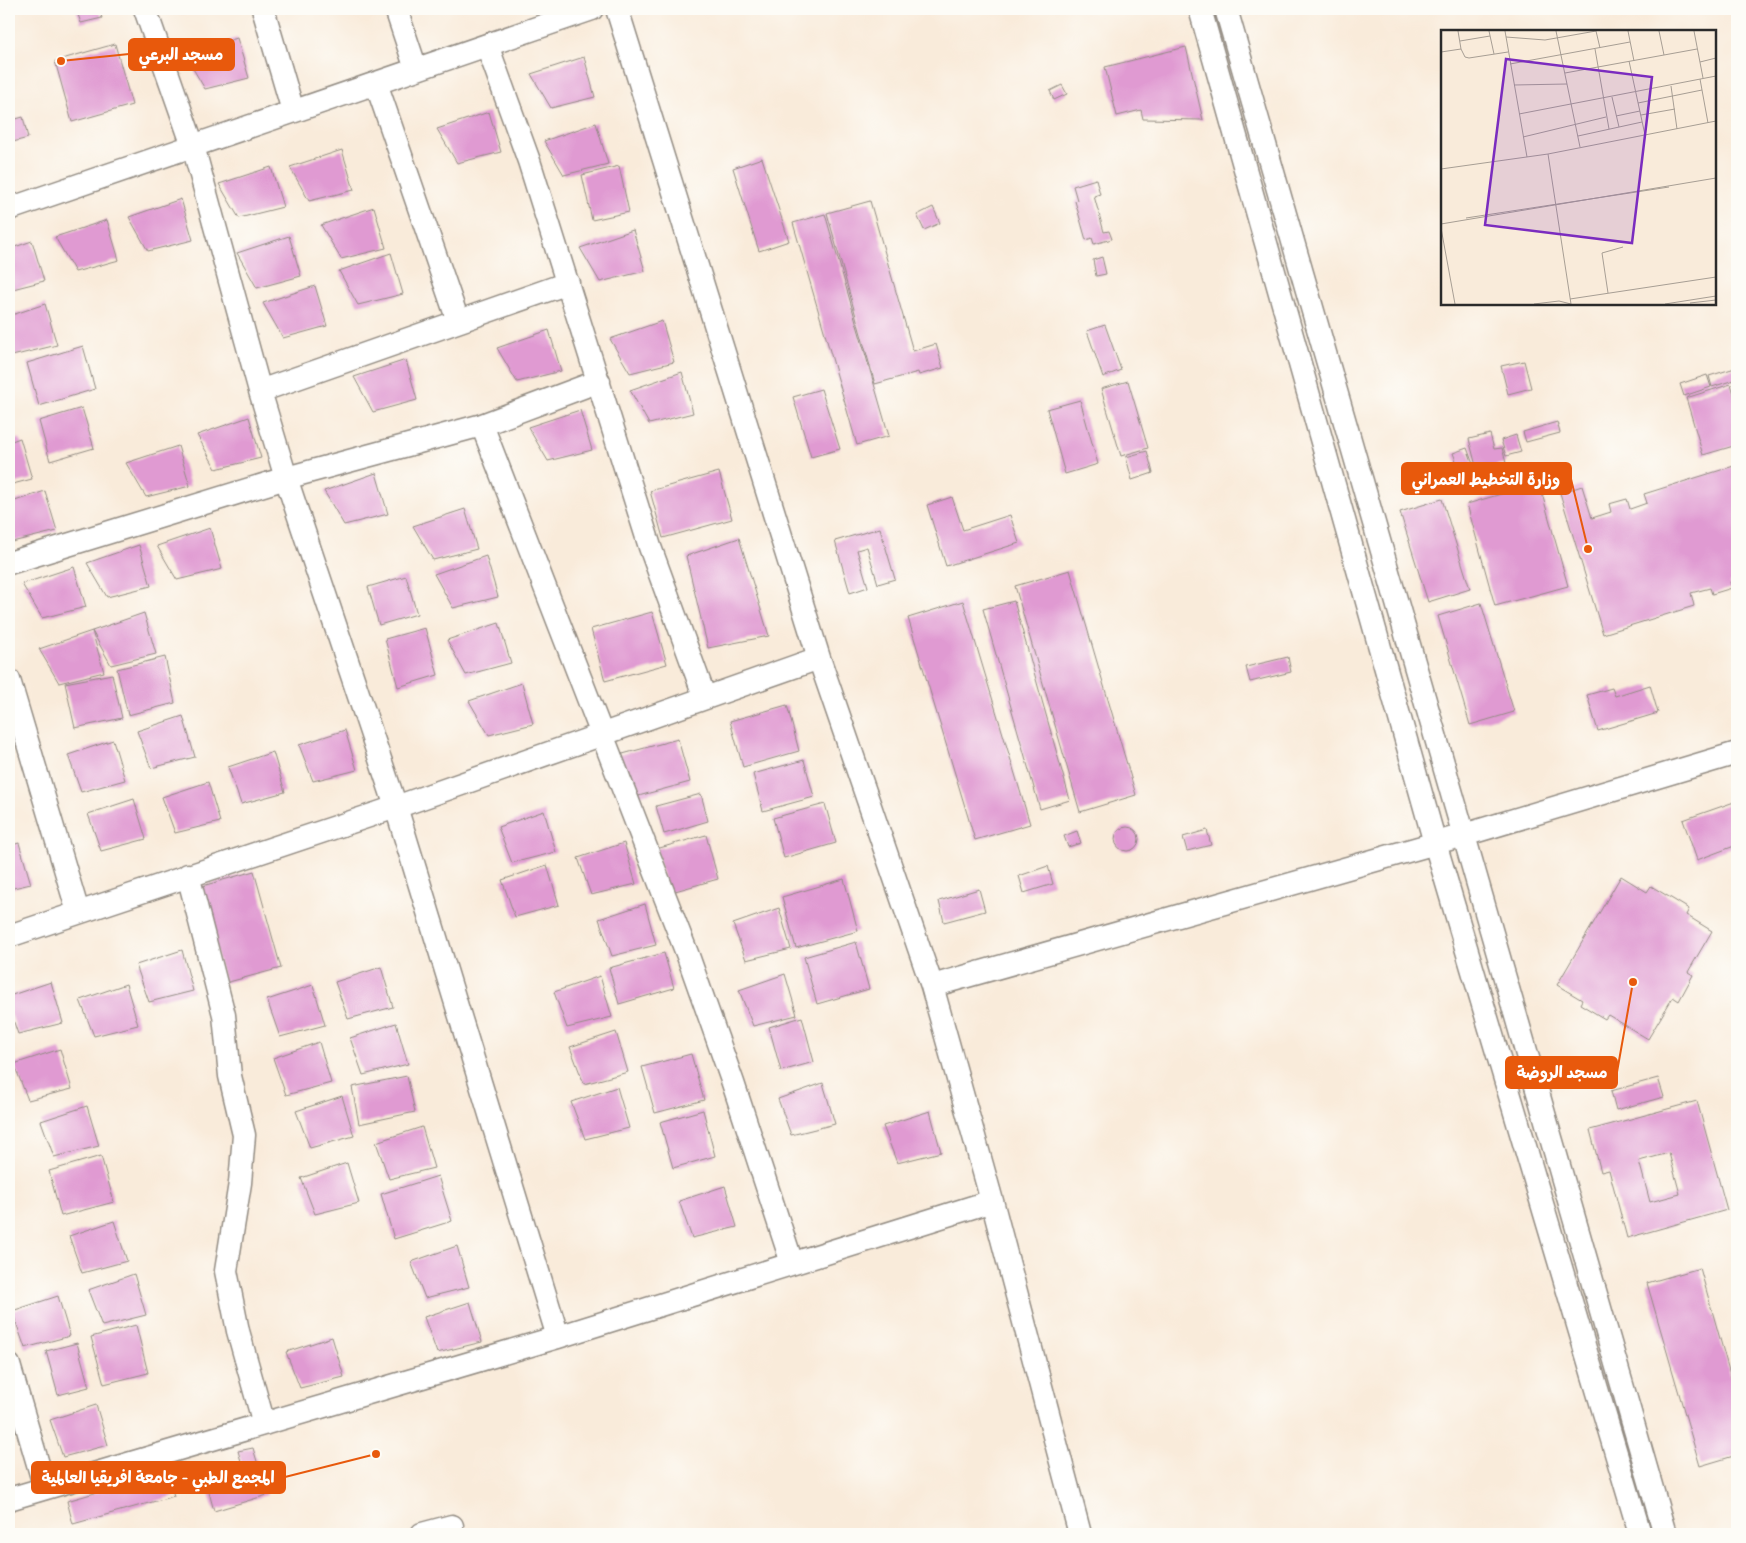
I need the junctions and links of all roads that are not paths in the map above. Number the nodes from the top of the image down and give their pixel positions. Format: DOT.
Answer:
graph roads {
  1 [pos="145,9"];
  2 [pos="263,9"];
  3 [pos="396,9"];
  4 [pos="592,9"];
  5 [pos="617,9"];
  6 [pos="1200,9"];
  7 [pos="1226,9"];
  8 [pos="487,45"];
  9 [pos="416,69"];
  10 [pos="376,83"];
  11 [pos="293,112"];
  12 [pos="193,146"];
  13 [pos="9,209"];
  14 [pos="568,283"];
  15 [pos="458,321"];
  16 [pos="599,381"];
  17 [pos="260,391"];
  18 [pos="482,425"];
  19 [pos="286,478"];
  20 [pos="9,563"];
  21 [pos="819,658"];
  22 [pos="9,680"];
  23 [pos="706,698"];
  24 [pos="602,736"];
  25 [pos="1737,754"];
  26 [pos="396,806"];
  27 [pos="1464,834"];
  28 [pos="1435,843"];
  29 [pos="188,875"];
  30 [pos="78,912"];
  31 [pos="9,936"];
  32 [pos="932,986"];
  33 [pos="992,1200"];
  34 [pos="792,1264"];
  35 [pos="558,1338"];
  36 [pos="9,1365"];
  37 [pos="264,1424"];
  38 [pos="45,1488"];
  39 [pos="9,1499"];
  40 [pos="452,1526"];
  41 [pos="422,1534"];
  42 [pos="1080,1534"];
  43 [pos="1640,1534"];
  44 [pos="1665,1534"];
  1 -- 12 [label="street"];
  2 -- 11 [label="street"];
  3 -- 9 [label="street"];
  4 -- 8 [label="street"];
  5 -- 21 [label="street"];
  6 -- 28 [label="street"];
  7 -- 27 [label="street"];
  8 -- 9 [label="street"];
  8 -- 14 [label="street"];
  9 -- 10 [label="street"];
  10 -- 11 [label="street"];
  10 -- 15 [label="street"];
  11 -- 12 [label="street"];
  12 -- 13 [label="street"];
  12 -- 17 [label="street"];
  14 -- 15 [label="street"];
  14 -- 16 [label="street"];
  15 -- 17 [label="street"];
  16 -- 18 [label="street"];
  16 -- 23 [label="street"];
  17 -- 19 [label="street"];
  18 -- 19 [label="street"];
  18 -- 24 [label="street"];
  19 -- 20 [label="street"];
  19 -- 26 [label="street"];
  21 -- 23 [label="street"];
  21 -- 32 [label="street"];
  22 -- 30 [label="street"];
  23 -- 24 [label="street"];
  24 -- 26 [label="street"];
  24 -- 34 [label="street"];
  25 -- 27 [label="street"];
  26 -- 29 [label="street"];
  26 -- 35 [label="street"];
  27 -- 28 [label="street"];
  27 -- 44 [label="street"];
  28 -- 32 [label="street"];
  28 -- 43 [label="street"];
  29 -- 30 [label="street"];
  29 -- 37 [label="street"];
  30 -- 31 [label="street"];
  32 -- 33 [label="street"];
  33 -- 34 [label="street"];
  33 -- 42 [label="street"];
  34 -- 35 [label="street"];
  35 -- 37 [label="street"];
  36 -- 38 [label="street"];
  37 -- 38 [label="street"];
  38 -- 39 [label="street"];
  40 -- 41 [label="street"];
}
